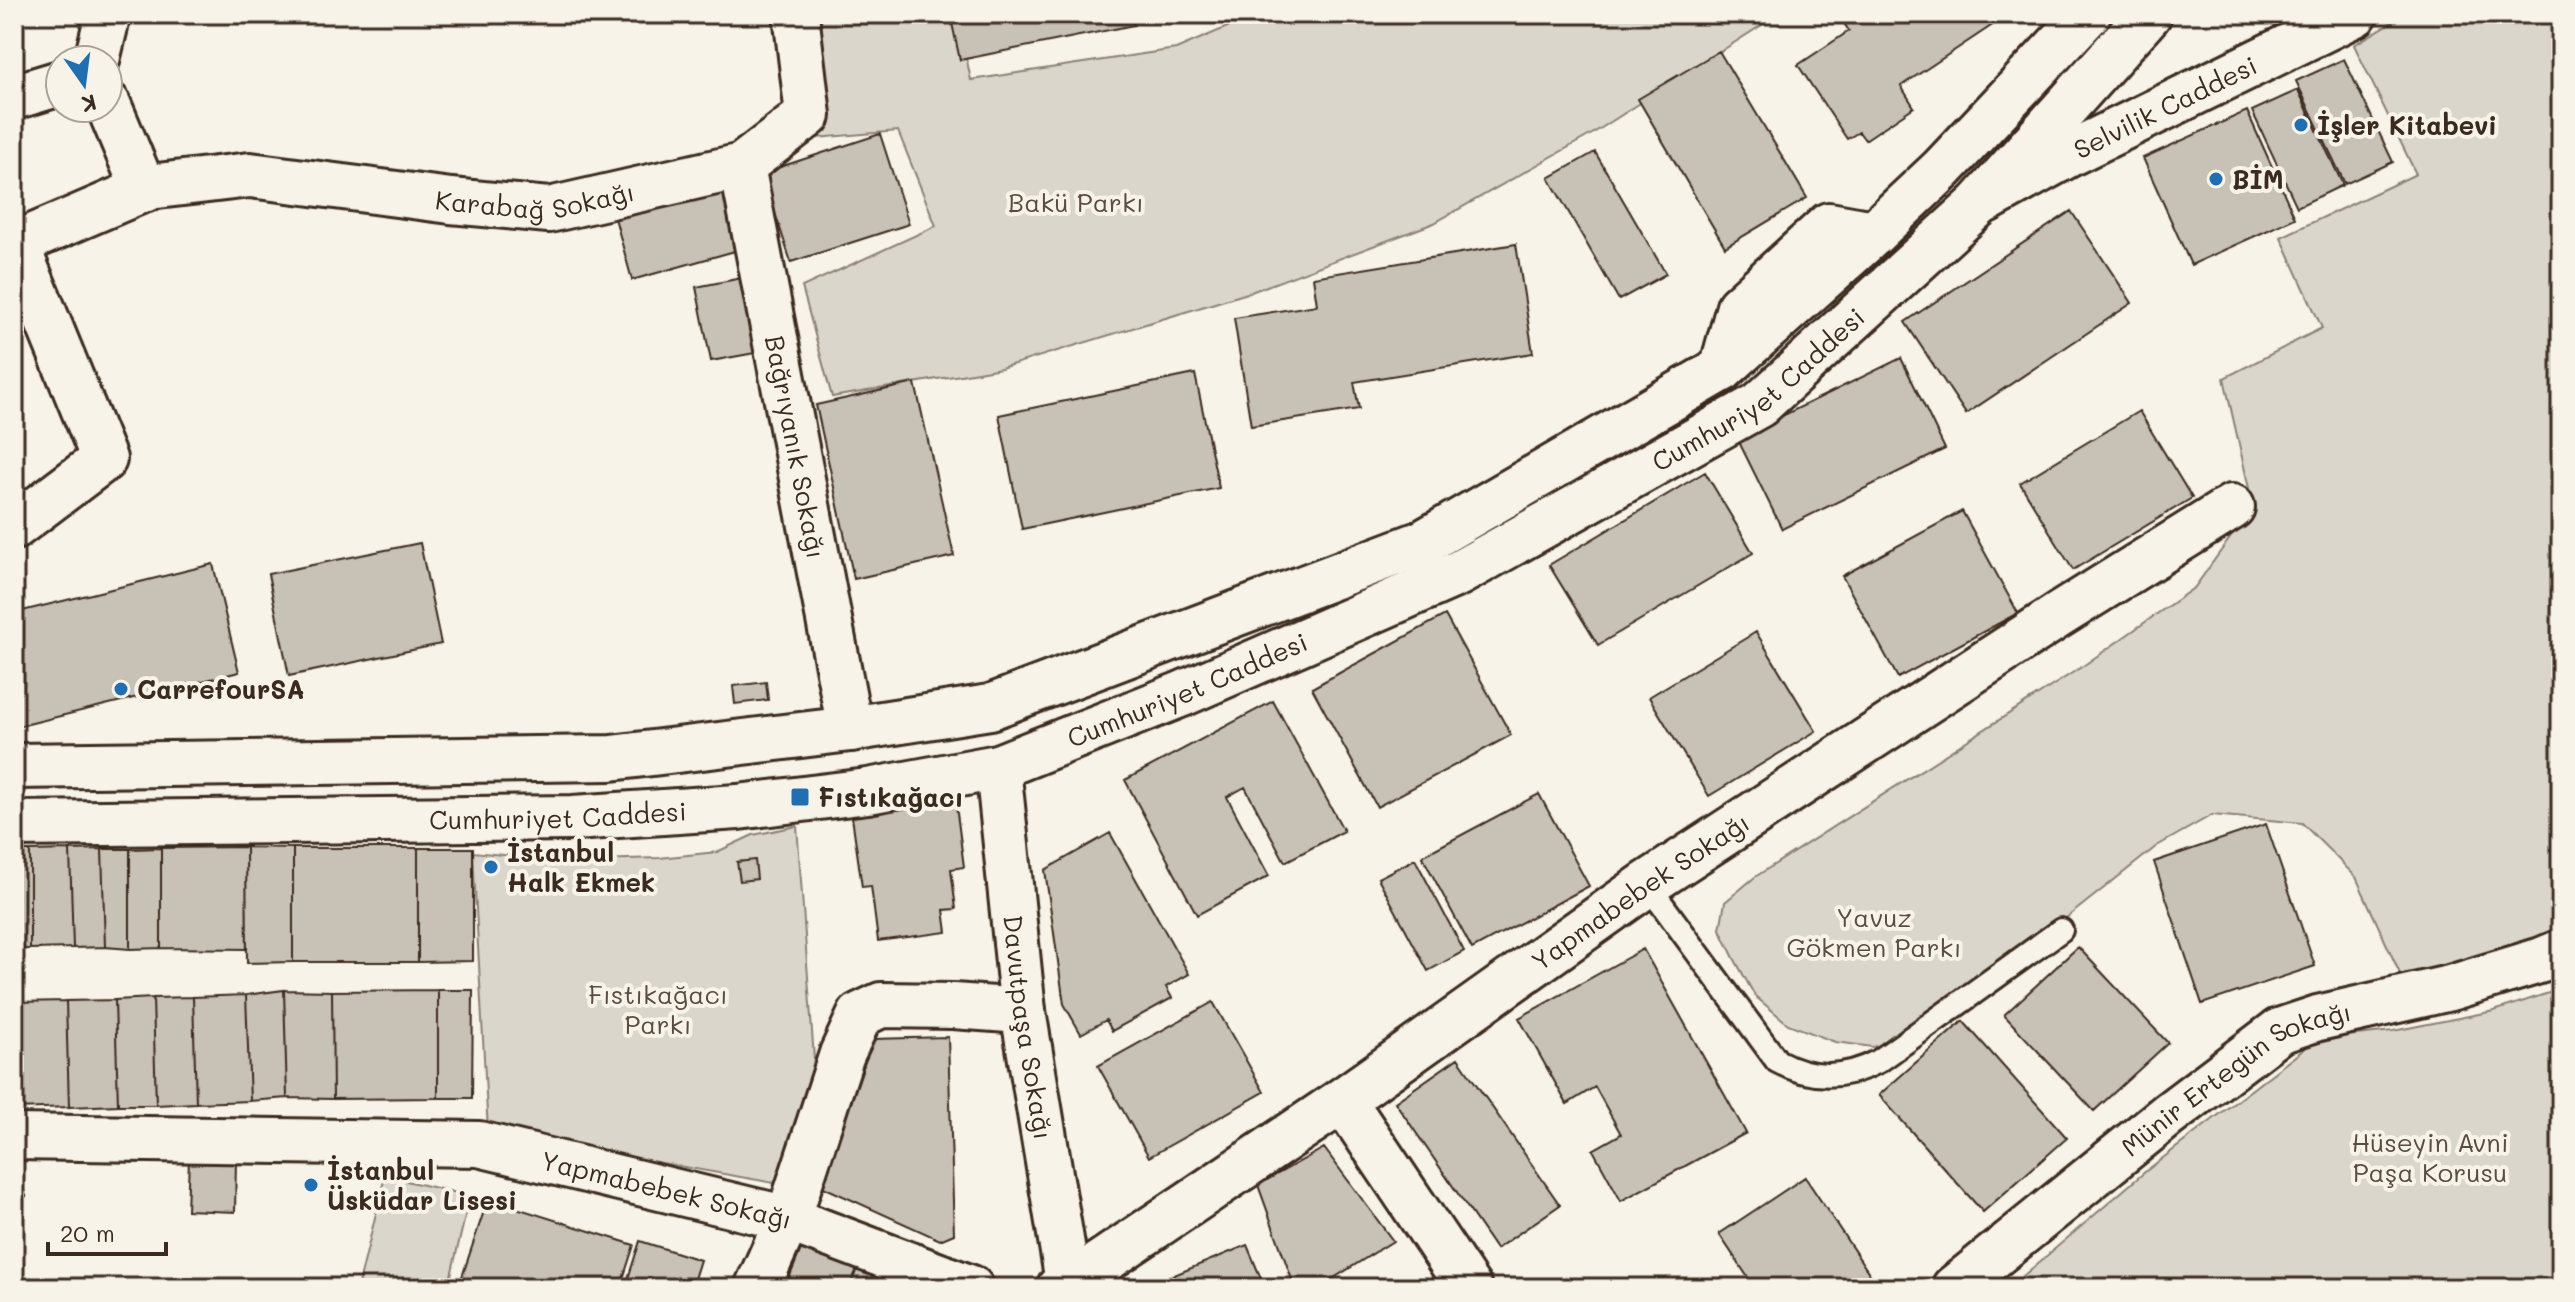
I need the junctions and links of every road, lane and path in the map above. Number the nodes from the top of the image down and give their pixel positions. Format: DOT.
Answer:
graph roads {
  1 [pos="108,14"];
  2 [pos="796,14"];
  3 [pos="2088,14"];
  4 [pos="2149,14"];
  5 [pos="2355,14"];
  6 [pos="101,44"];
  7 [pos="44,88"];
  8 [pos="14,97"];
  9 [pos="116,124"];
  10 [pos="742,166"];
  11 [pos="144,190"];
  12 [pos="1979,204"];
  13 [pos="15,242"];
  14 [pos="2232,507"];
  15 [pos="14,527"];
  16 [pos="850,729"];
  17 [pos="14,766"];
  18 [pos="998,767"];
  19 [pos="14,824"];
  20 [pos="1647,884"];
  21 [pos="2061,930"];
  22 [pos="2561,952"];
  23 [pos="1023,1011"];
  24 [pos="1343,1100"];
  25 [pos="14,1137"];
  26 [pos="788,1219"];
  27 [pos="1065,1287"];
  28 [pos="757,1288"];
  29 [pos="971,1288"];
  30 [pos="1469,1288"];
  31 [pos="1954,1288"];
  1 -- 6 [label="street"];
  2 -- 10 [label="street, Karabağ Sokağı"];
  3 -- 16 [label="street, Cumhuriyet Caddesi"];
  4 -- 12 [label="street, Cumhuriyet Caddesi"];
  5 -- 12 [label="street, Selvilik Caddesi"];
  7 -- 8 [label="street"];
  9 -- 11 [label="street"];
  10 -- 11 [label="street, Karabağ Sokağı"];
  10 -- 16 [label="street, Bağrıyanık Sokağı"];
  11 -- 13 [label="street, Karabağ Sokağı"];
  12 -- 18 [label="street, Cumhuriyet Caddesi"];
  13 -- 15 [label="street"];
  14 -- 20 [label="street, Yapmabebek Sokağı"];
  16 -- 17 [label="street, Cumhuriyet Caddesi"];
  18 -- 19 [label="street, Cumhuriyet Caddesi"];
  18 -- 23 [label="street, Davutpaşa Sokağı"];
  20 -- 21 [label="lane"];
  20 -- 24 [label="street, Yapmabebek Sokağı"];
  22 -- 31 [label="street, Münir Ertegün Sokağı"];
  23 -- 26 [label="street"];
  23 -- 27 [label="street, Davutpaşa Sokağı"];
  24 -- 27 [label="street, Yapmabebek Sokağı"];
  24 -- 30 [label="street"];
  25 -- 26 [label="street, Yapmabebek Sokağı"];
  26 -- 28 [label="street"];
  26 -- 29 [label="street, Yapmabebek Sokağı"];
}
